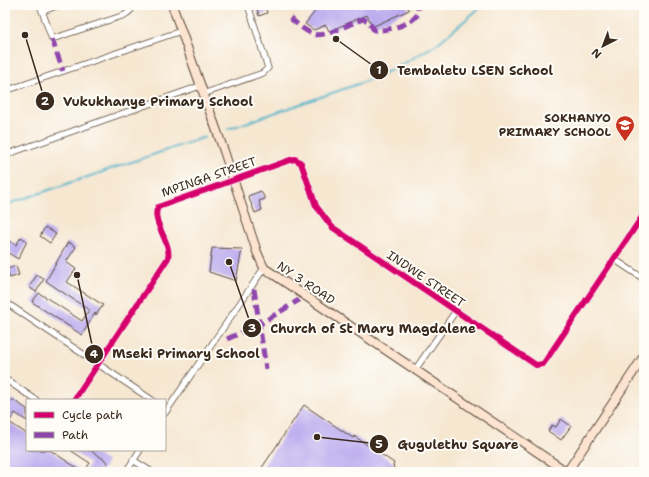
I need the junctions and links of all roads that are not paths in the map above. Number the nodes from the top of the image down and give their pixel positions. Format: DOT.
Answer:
graph roads {
  1 [pos="59,5"];
  2 [pos="133,5"];
  3 [pos="172,5"];
  4 [pos="248,5"];
  5 [pos="41,8"];
  6 [pos="181,31"];
  7 [pos="202,90"];
  8 [pos="5,91"];
  9 [pos="5,155"];
  10 [pos="298,160"];
  11 [pos="234,180"];
  12 [pos="644,214"];
  13 [pos="614,259"];
  14 [pos="264,268"];
  15 [pos="644,279"];
  16 [pos="5,302"];
  17 [pos="455,312"];
  18 [pos="644,356"];
  19 [pos="98,364"];
  20 [pos="415,370"];
  21 [pos="5,379"];
  22 [pos="35,399"];
  23 [pos="75,399"];
  24 [pos="150,399"];
  25 [pos="166,411"];
  26 [pos="139,451"];
  27 [pos="134,460"];
  28 [pos="126,472"];
  29 [pos="152,472"];
  30 [pos="567,472"];
  1 -- 5 [label="street"];
  2 -- 5 [label="street"];
  3 -- 6 [label="street, NY 3 ROAD"];
  4 -- 7 [label="street"];
  6 -- 7 [label="street, NY 3 ROAD"];
  6 -- 8 [label="street"];
  7 -- 9 [label="street"];
  7 -- 11 [label="street, NY 3 ROAD"];
  10 -- 11 [label="street, MPINGA STREET"];
  10 -- 17 [label="street, INDWE STREET"];
  11 -- 14 [label="street, NY 3 ROAD"];
  11 -- 19 [label="street, MPINGA STREET"];
  12 -- 13 [label="street, INDWE STREET"];
  13 -- 15 [label="street"];
  13 -- 17 [label="street, INDWE STREET"];
  14 -- 20 [label="street, NY 3 ROAD"];
  14 -- 25 [label="street"];
  16 -- 19 [label="street"];
  17 -- 20 [label="street"];
  18 -- 30 [label="street"];
  19 -- 23 [label="street, MPINGA STREET"];
  19 -- 24 [label="street"];
  20 -- 30 [label="street, NY 3 ROAD"];
  21 -- 22 [label="street"];
  26 -- 27 [label="street"];
  27 -- 28 [label="street"];
  27 -- 29 [label="street"];
}
